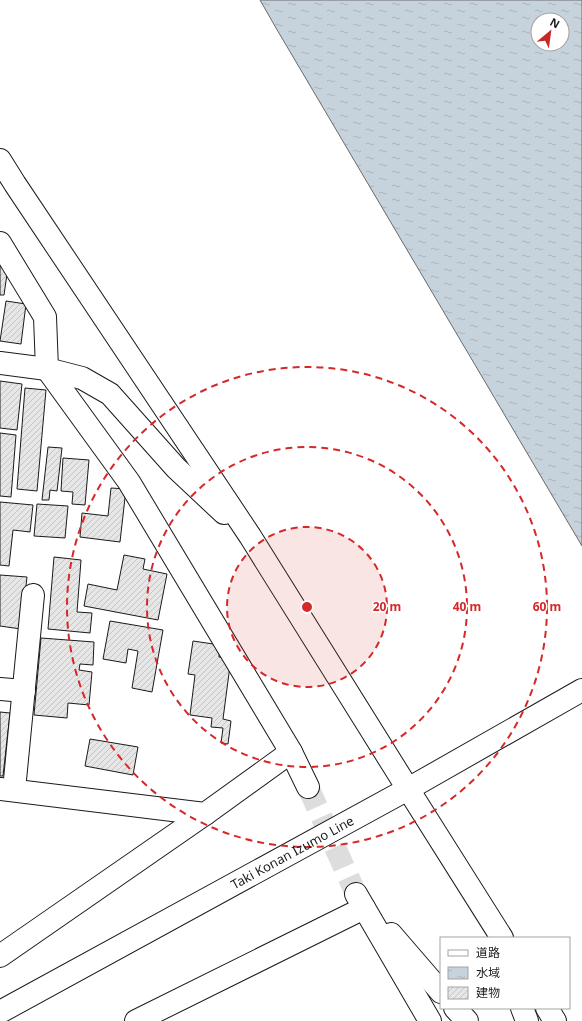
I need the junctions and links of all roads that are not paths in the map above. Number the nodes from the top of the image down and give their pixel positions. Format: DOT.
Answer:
graph roads {
  1 [pos="0,160"];
  2 [pos="0,243"];
  3 [pos="0,363"];
  4 [pos="47,369"];
  5 [pos="250,536"];
  6 [pos="33,595"];
  7 [pos="0,689"];
  8 [pos="582,690"];
  9 [pos="24,691"];
  10 [pos="291,752"];
  11 [pos="308,787"];
  12 [pos="408,789"];
  13 [pos="7,790"];
  14 [pos="205,814"];
  15 [pos="364,908"];
  16 [pos="498,933"];
  17 [pos="0,956"];
  18 [pos="440,991"];
  19 [pos="456,1009"];
  20 [pos="522,1009"];
  21 [pos="548,1009"];
  22 [pos="0,1012"];
  23 [pos="136,1021"];
  24 [pos="430,1021"];
  25 [pos="467,1021"];
  26 [pos="527,1021"];
  27 [pos="555,1021"];
  1 -- 5 [label="street"];
  2 -- 4 [label="street"];
  3 -- 4 [label="street"];
  4 -- 5 [label="street"];
  4 -- 10 [label="street"];
  5 -- 12 [label="street"];
  6 -- 9 [label="street"];
  7 -- 9 [label="street"];
  8 -- 12 [label="street, Taki Konan Izumo Line"];
  9 -- 13 [label="street"];
  10 -- 11 [label="street"];
  10 -- 14 [label="street"];
  12 -- 16 [label="street"];
  12 -- 22 [label="street, Taki Konan Izumo Line"];
  13 -- 14 [label="street"];
  14 -- 17 [label="street"];
  15 -- 18 [label="street"];
  15 -- 23 [label="street"];
  15 -- 24 [label="street"];
  19 -- 25 [label="street"];
  20 -- 26 [label="street"];
  21 -- 27 [label="street"];
}
